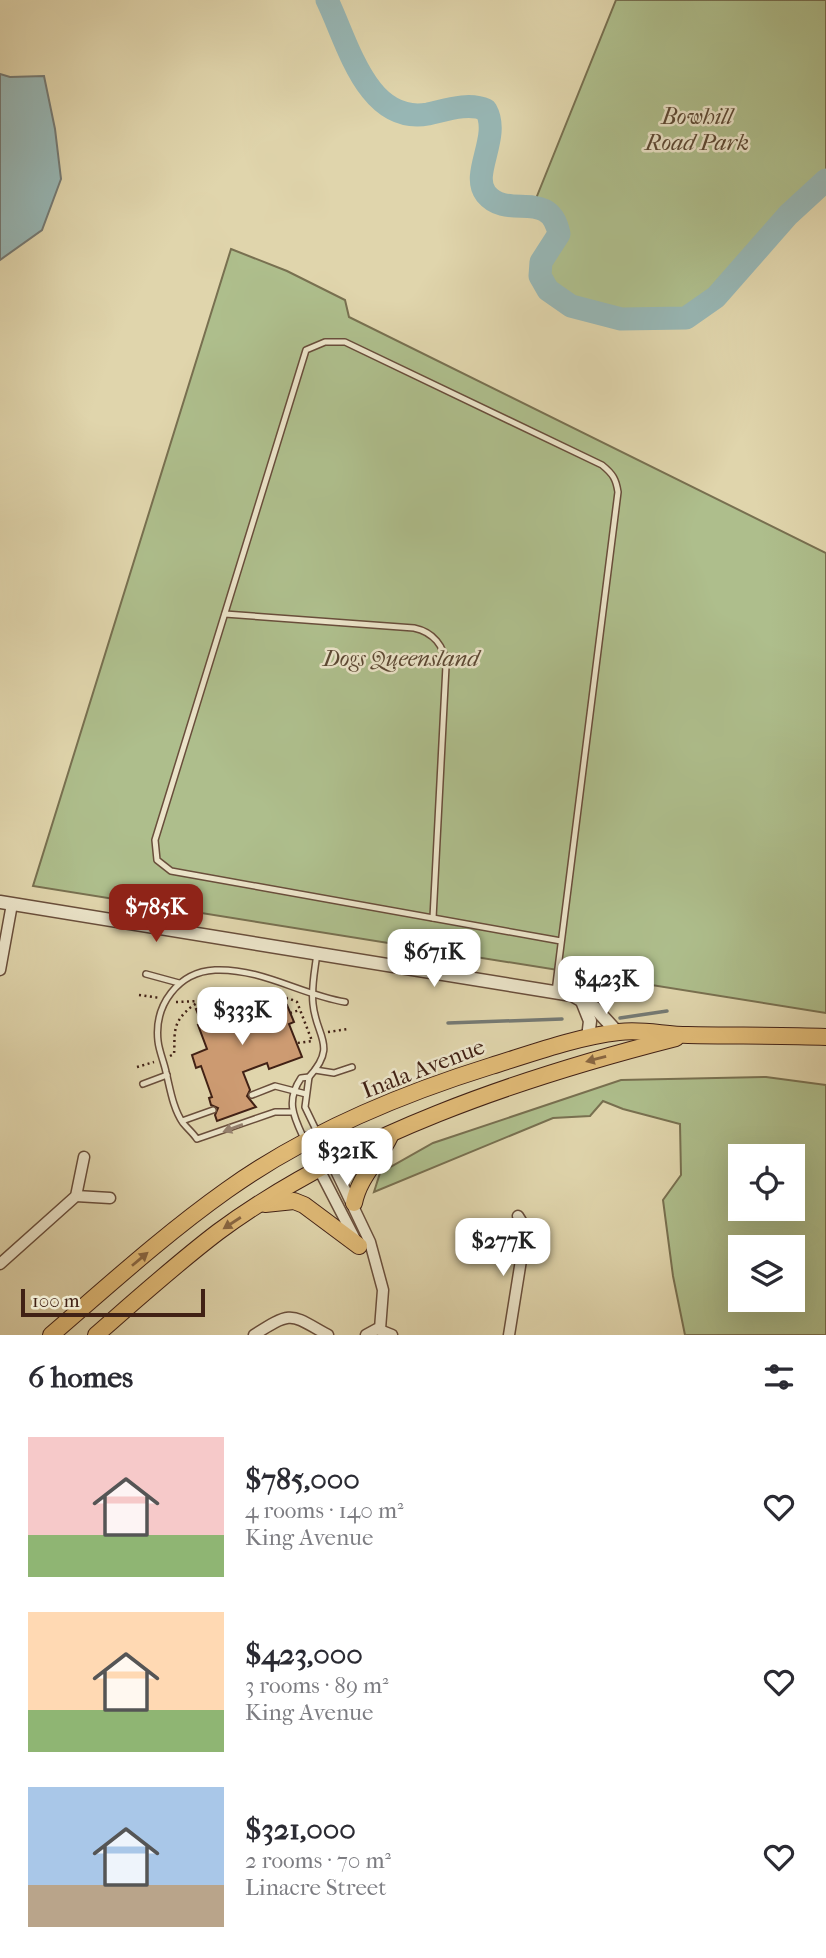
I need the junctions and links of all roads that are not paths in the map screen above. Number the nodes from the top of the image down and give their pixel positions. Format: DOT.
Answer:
graph roads {
  1 [pos="225,614"];
  2 [pos="6,903"];
  3 [pos="433,918"];
  4 [pos="561,941"];
  5 [pos="317,953"];
  6 [pos="0,970"];
  7 [pos="146,974"];
  8 [pos="179,983"];
  9 [pos="555,992"];
  10 [pos="312,993"];
  11 [pos="582,1000"];
  12 [pos="345,1002"];
  13 [pos="622,1032"];
  14 [pos="685,1035"];
  15 [pos="826,1037"];
  16 [pos="588,1038"];
  17 [pos="352,1066"];
  18 [pos="315,1070"];
  19 [pos="167,1075"];
  20 [pos="309,1077"];
  21 [pos="143,1084"];
  22 [pos="294,1089"];
  23 [pos="306,1094"];
  24 [pos="251,1096"];
  25 [pos="213,1110"];
  26 [pos="291,1112"];
  27 [pos="182,1121"];
  28 [pos="390,1136"];
  29 [pos="313,1140"];
  30 [pos="84,1157"];
  31 [pos="326,1166"];
  32 [pos="76,1196"];
  33 [pos="110,1198"];
  34 [pos="354,1203"];
  35 [pos="261,1205"];
  36 [pos="518,1216"];
  37 [pos="365,1244"];
  38 [pos="0,1264"];
  39 [pos="380,1329"];
  40 [pos="51,1335"];
  41 [pos="96,1335"];
  42 [pos="254,1335"];
  43 [pos="328,1335"];
  44 [pos="366,1335"];
  45 [pos="392,1335"];
  46 [pos="509,1335"];
  1 -- 3 [label="lane"];
  1 -- 3 [label="lane"];
  1 -- 4 [label="lane"];
  2 -- 5 [label="street"];
  2 -- 6 [label="street"];
  3 -- 4 [label="lane"];
  4 -- 9 [label="lane"];
  5 -- 9 [label="street"];
  5 -- 10 [label="lane"];
  7 -- 8 [label="lane"];
  8 -- 10 [label="lane"];
  8 -- 19 [label="lane"];
  9 -- 11 [label="street"];
  10 -- 12 [label="lane"];
  10 -- 18 [label="lane"];
  11 -- 13 [label="street"];
  11 -- 16 [label="street"];
  13 -- 14 [label="main road, Inala Avenue"];
  13 -- 16 [label="main road, Inala Avenue"];
  14 -- 15 [label="main road"];
  14 -- 28 [label="main road, Inala Avenue, one-way"];
  16 -- 29 [label="main road, Inala Avenue"];
  17 -- 18 [label="lane"];
  18 -- 20 [label="lane"];
  19 -- 21 [label="lane"];
  19 -- 27 [label="lane"];
  20 -- 22 [label="lane"];
  20 -- 23 [label="lane"];
  22 -- 23 [label="lane"];
  22 -- 24 [label="lane"];
  22 -- 26 [label="lane"];
  23 -- 29 [label="lane"];
  25 -- 27 [label="lane"];
  26 -- 27 [label="lane, one-way"];
  26 -- 29 [label="lane"];
  28 -- 31 [label="main road, Inala Avenue"];
  28 -- 34 [label="main road"];
  29 -- 31 [label="street"];
  40 -- 29 [label="main road, Inala Avenue, one-way"];
  30 -- 32 [label="street"];
  31 -- 34 [label="street"];
  31 -- 35 [label="main road, Inala Avenue"];
  31 -- 37 [label="street"];
  32 -- 33 [label="street"];
  32 -- 38 [label="street"];
  34 -- 37 [label="street"];
  35 -- 37 [label="main road"];
  35 -- 41 [label="main road, Inala Avenue, one-way"];
  36 -- 46 [label="street"];
  37 -- 39 [label="street"];
  39 -- 44 [label="street"];
  39 -- 45 [label="street"];
  42 -- 43 [label="street"];
}
